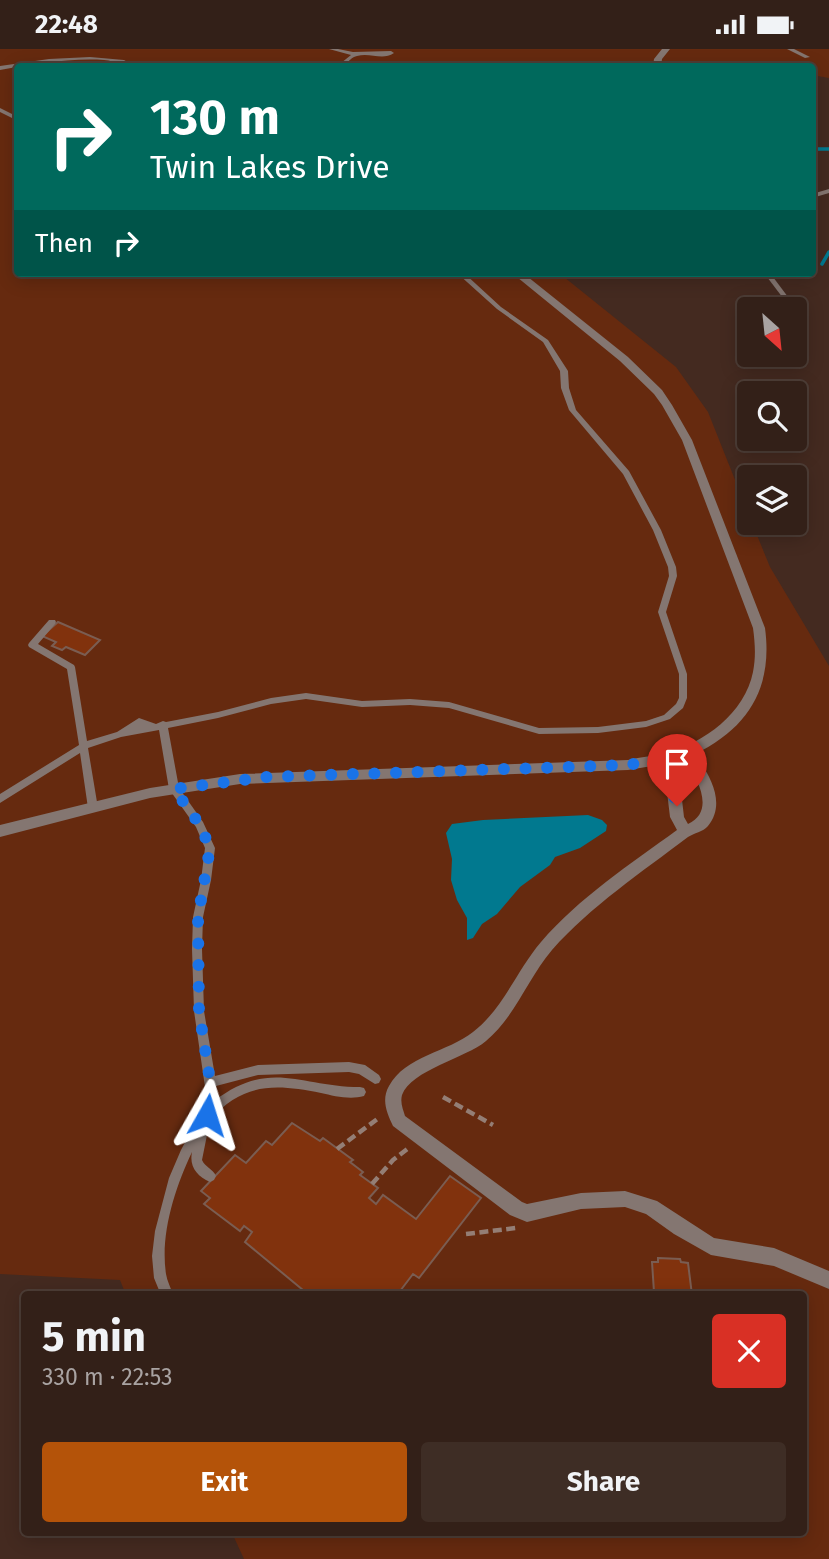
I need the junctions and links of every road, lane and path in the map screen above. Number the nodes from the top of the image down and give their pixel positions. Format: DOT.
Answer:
graph roads {
  1 [pos="332,49"];
  2 [pos="790,49"];
  3 [pos="356,54"];
  4 [pos="373,54"];
  5 [pos="807,57"];
  6 [pos="27,63"];
  7 [pos="125,63"];
  8 [pos="344,63"];
  9 [pos="464,277"];
  10 [pos="522,277"];
  11 [pos="770,277"];
  12 [pos="784,297"];
  13 [pos="52,622"];
  14 [pos="158,725"];
  15 [pos="84,746"];
  16 [pos="685,751"];
  17 [pos="655,760"];
  18 [pos="174,789"];
  19 [pos="0,799"];
  20 [pos="93,808"];
  21 [pos="0,831"];
  22 [pos="685,831"];
  23 [pos="375,1079"];
  24 [pos="211,1081"];
  25 [pos="360,1092"];
  26 [pos="443,1097"];
  27 [pos="207,1115"];
  28 [pos="493,1125"];
  29 [pos="414,1144"];
  30 [pos="210,1176"];
  31 [pos="372,1184"];
  32 [pos="522,1227"];
  33 [pos="466,1234"];
  34 [pos="829,1280"];
  35 [pos="164,1291"];
  1 -- 3 [label="lane"];
  2 -- 5 [label="lane"];
  3 -- 4 [label="lane"];
  3 -- 8 [label="lane"];
  6 -- 7 [label="lane"];
  9 -- 14 [label="lane"];
  10 -- 16 [label="street"];
  11 -- 12 [label="lane"];
  13 -- 15 [label="lane"];
  14 -- 15 [label="lane"];
  14 -- 18 [label="lane"];
  15 -- 19 [label="lane"];
  15 -- 20 [label="lane"];
  16 -- 17 [label="street"];
  16 -- 22 [label="street"];
  17 -- 18 [label="street"];
  17 -- 22 [label="street"];
  18 -- 20 [label="street"];
  18 -- 24 [label="lane"];
  20 -- 21 [label="street"];
  22 -- 34 [label="street"];
  23 -- 24 [label="lane"];
  24 -- 27 [label="lane"];
  25 -- 27 [label="lane"];
  26 -- 28 [label="path"];
  27 -- 30 [label="lane"];
  27 -- 35 [label="lane"];
  29 -- 31 [label="path"];
  32 -- 33 [label="path"];
}
